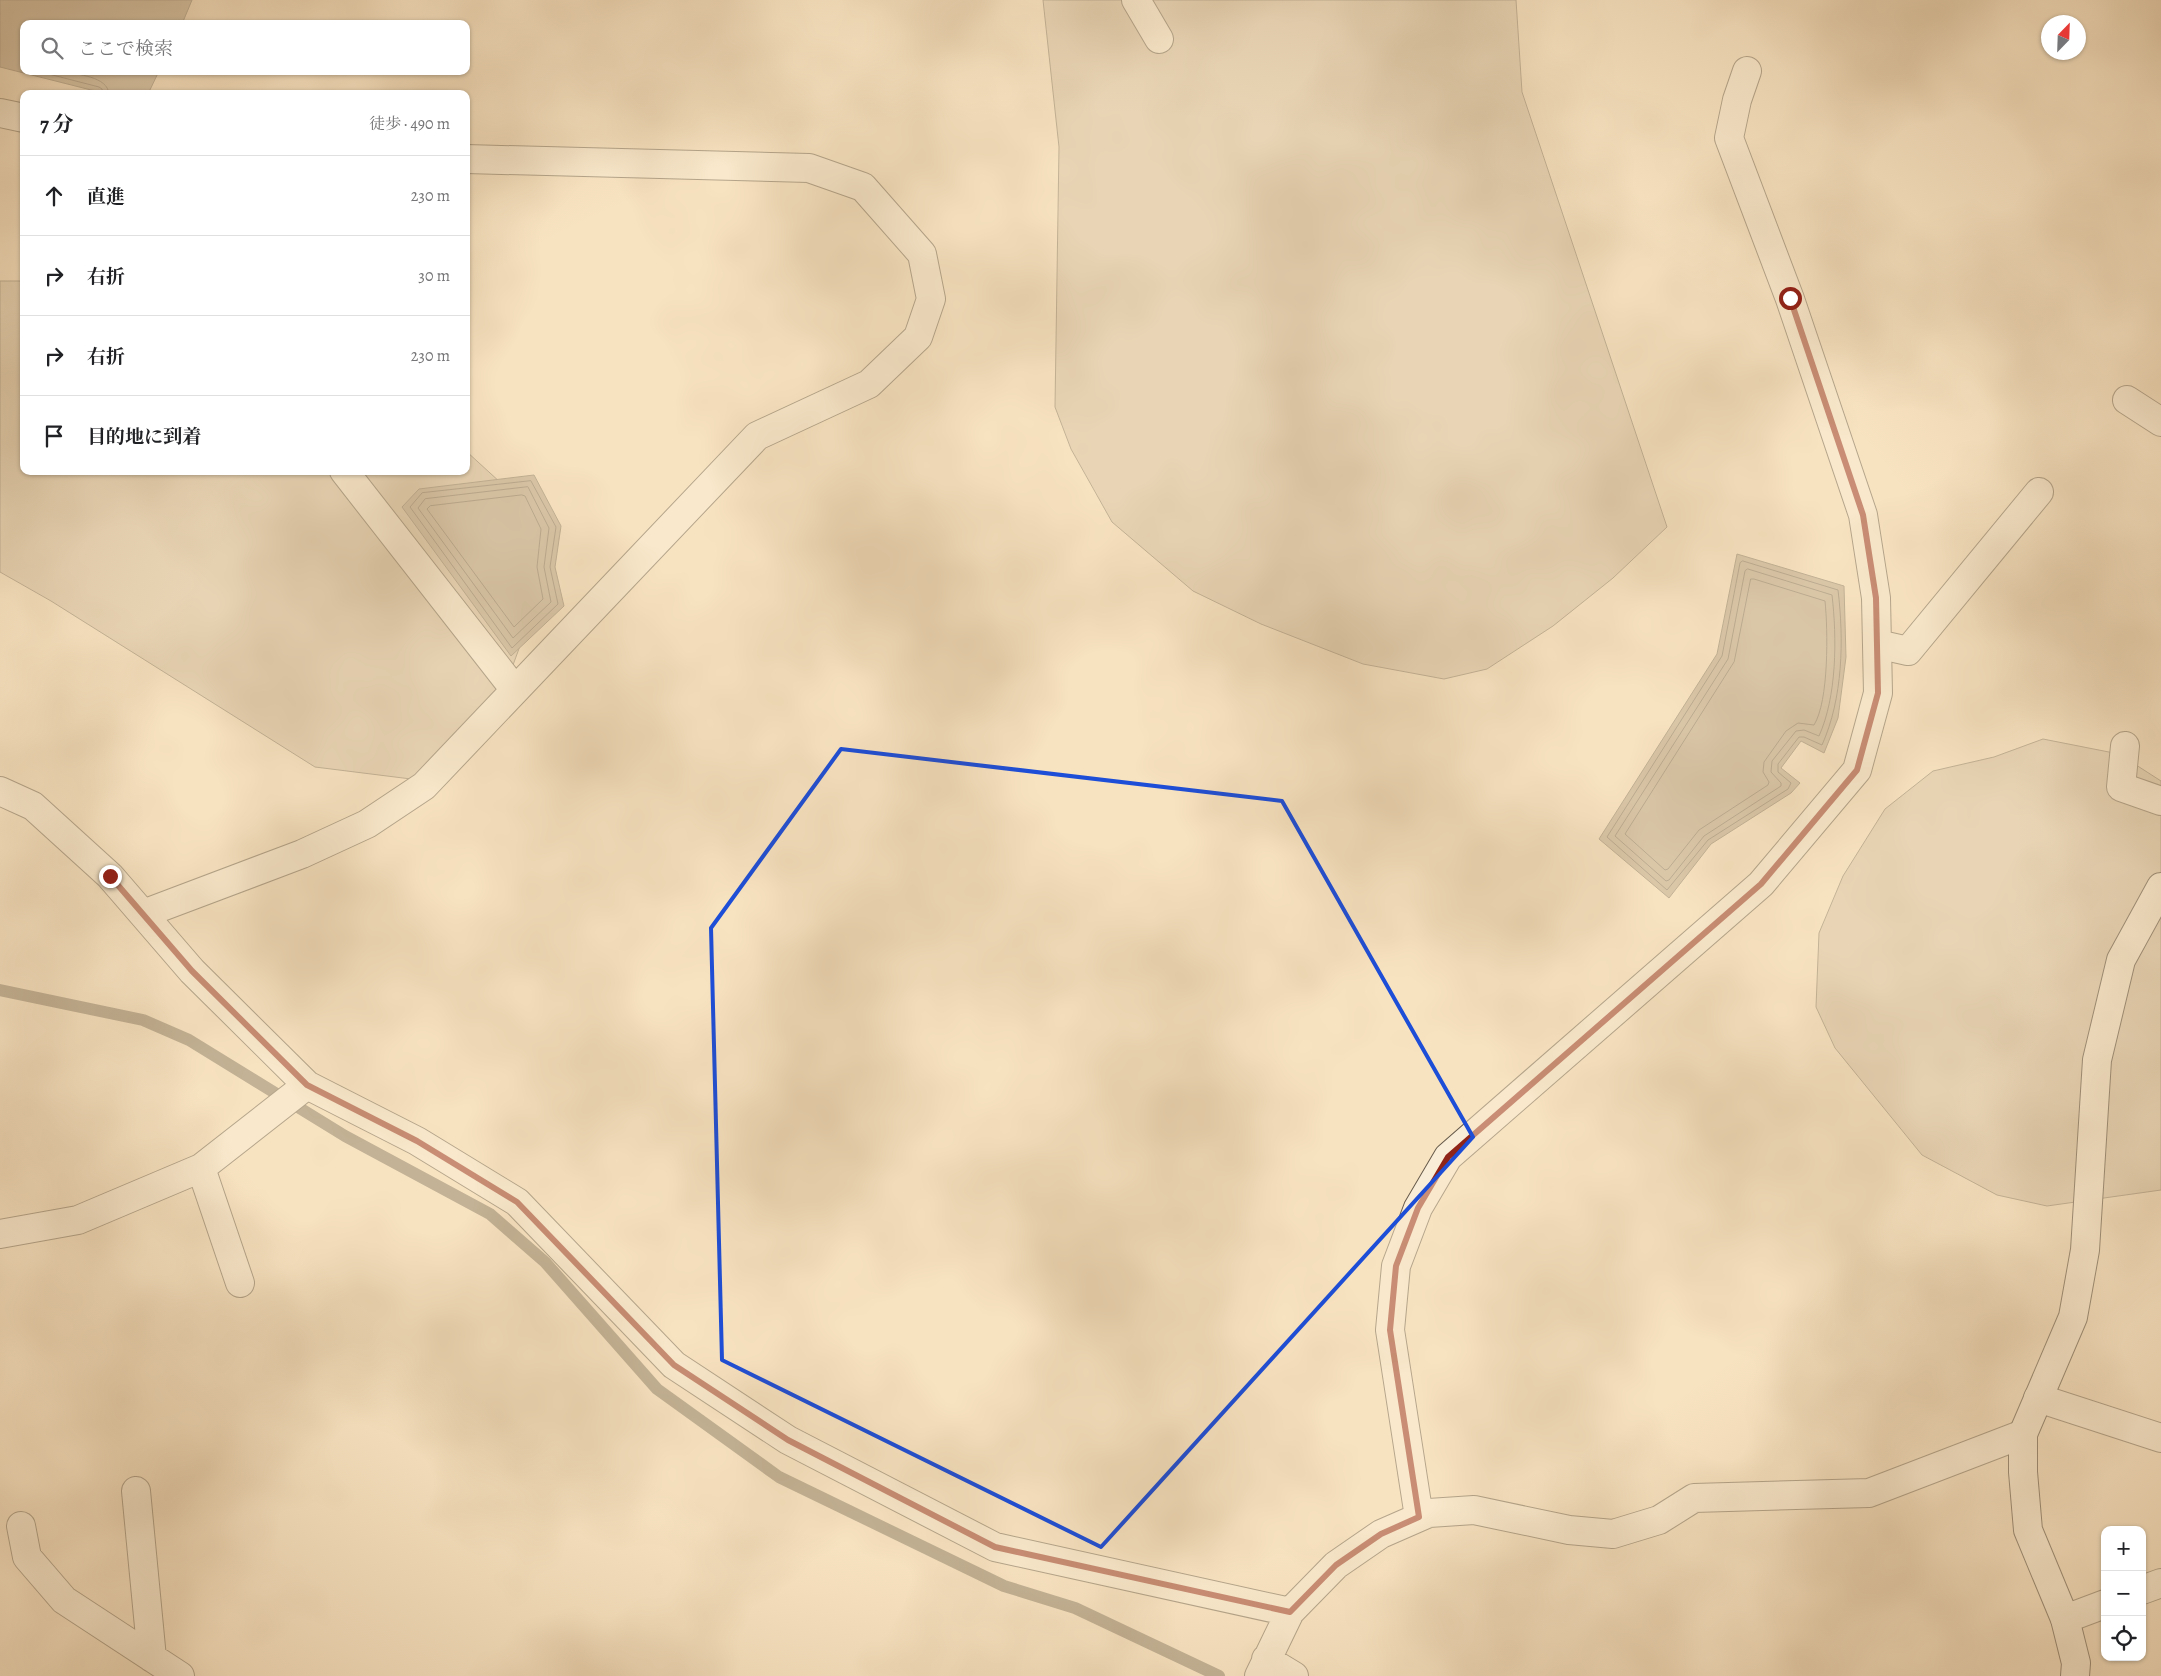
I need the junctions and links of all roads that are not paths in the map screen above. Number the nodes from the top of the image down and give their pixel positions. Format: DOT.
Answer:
graph roads {
  1 [pos="1136,0"];
  2 [pos="1159,39"];
  3 [pos="1747,71"];
  4 [pos="0,113"];
  5 [pos="20,117"];
  6 [pos="470,158"];
  7 [pos="2127,400"];
  8 [pos="2161,422"];
  9 [pos="347,475"];
  10 [pos="2039,492"];
  11 [pos="1877,644"];
  12 [pos="515,690"];
  13 [pos="2125,746"];
  14 [pos="0,792"];
  15 [pos="2161,801"];
  16 [pos="2161,887"];
  17 [pos="143,914"];
  18 [pos="307,1085"];
  19 [pos="201,1168"];
  20 [pos="0,1234"];
  21 [pos="240,1283"];
  22 [pos="2038,1398"];
  23 [pos="2023,1434"];
  24 [pos="2161,1438"];
  25 [pos="136,1491"];
  26 [pos="1419,1517"];
  27 [pos="21,1526"];
  28 [pos="2161,1583"];
  29 [pos="2146,1589"];
  30 [pos="2101,1606"];
  31 [pos="1290,1612"];
  32 [pos="2065,1619"];
  33 [pos="152,1658"];
  34 [pos="1262,1668"];
  35 [pos="180,1676"];
  36 [pos="1294,1676"];
  37 [pos="2074,1676"];
  1 -- 2 [label="street"];
  3 -- 11 [label="street"];
  4 -- 5 [label="street"];
  6 -- 12 [label="street"];
  7 -- 8 [label="street"];
  9 -- 12 [label="street"];
  10 -- 11 [label="street"];
  11 -- 26 [label="street"];
  12 -- 17 [label="street"];
  13 -- 15 [label="street"];
  14 -- 17 [label="street"];
  16 -- 22 [label="street"];
  17 -- 18 [label="street"];
  18 -- 19 [label="street"];
  18 -- 31 [label="street"];
  19 -- 20 [label="street"];
  19 -- 21 [label="street"];
  22 -- 23 [label="street"];
  22 -- 24 [label="street"];
  23 -- 26 [label="street"];
  23 -- 32 [label="street"];
  25 -- 33 [label="street"];
  26 -- 31 [label="street"];
  27 -- 33 [label="street"];
  28 -- 29 [label="street"];
  30 -- 32 [label="street"];
  31 -- 34 [label="street"];
  32 -- 37 [label="street"];
  33 -- 35 [label="street"];
  34 -- 36 [label="street"];
}
